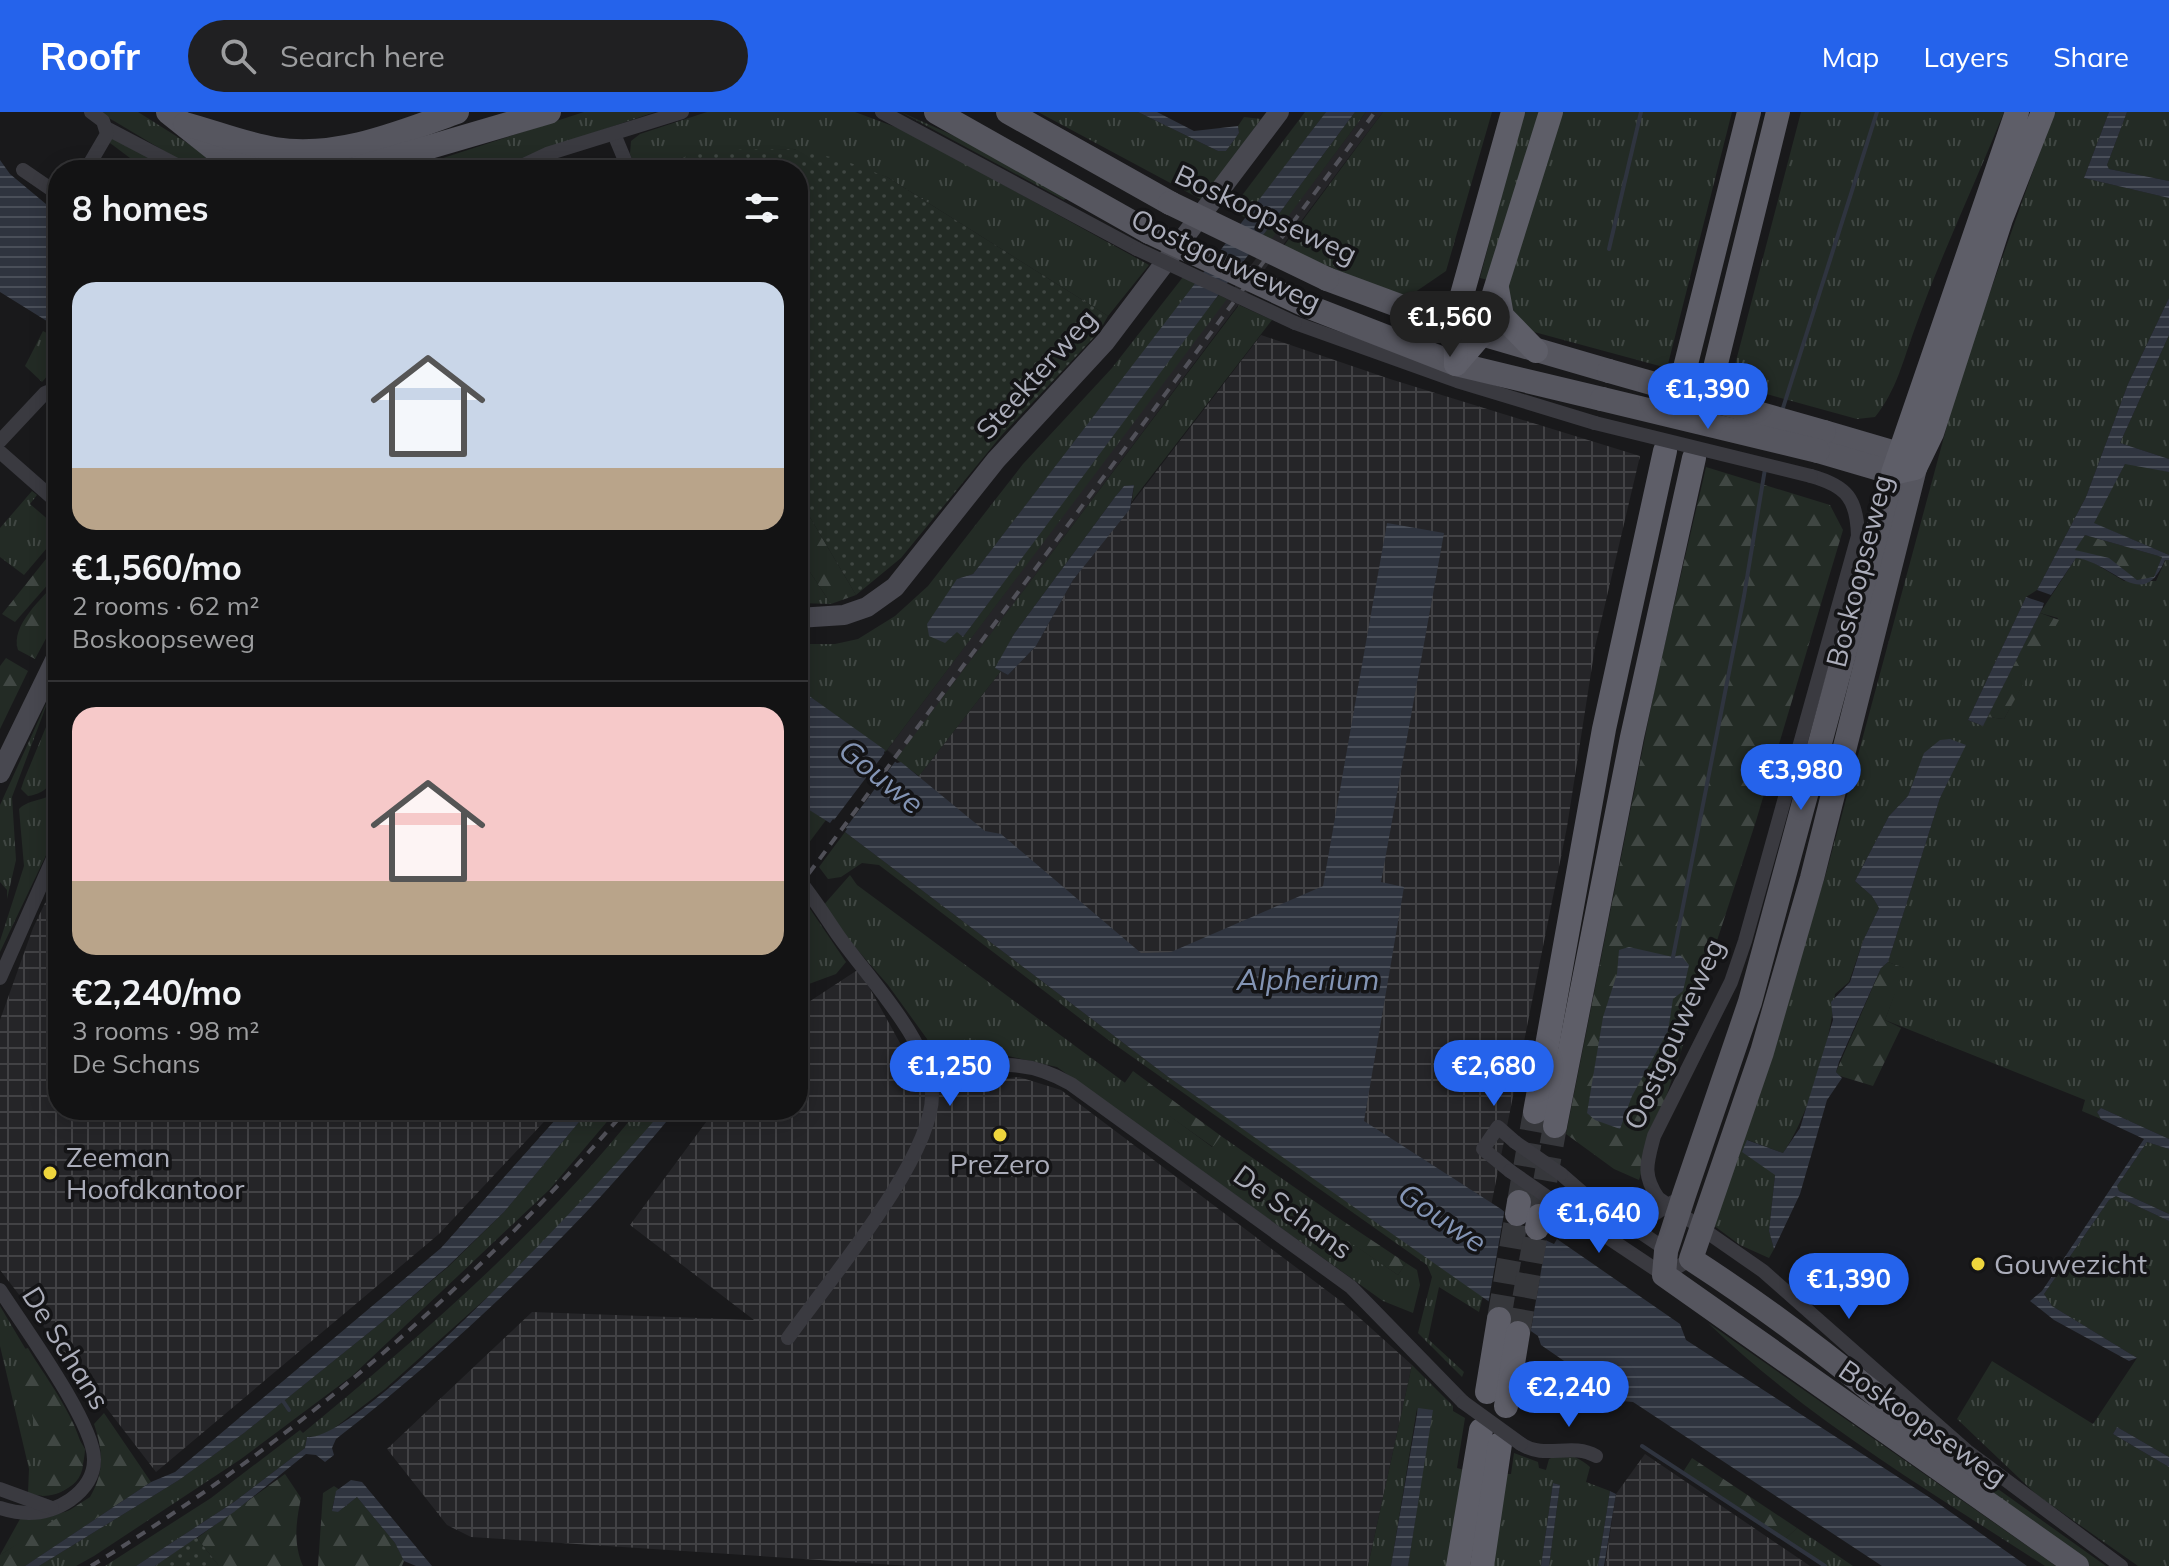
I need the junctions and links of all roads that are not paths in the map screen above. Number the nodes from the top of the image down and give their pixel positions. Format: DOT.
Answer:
graph roads {
  1 [pos="91,112"];
  2 [pos="457,112"];
  3 [pos="549,112"];
  4 [pos="682,112"];
  5 [pos="882,112"];
  6 [pos="936,112"];
  7 [pos="1008,112"];
  8 [pos="1279,112"];
  9 [pos="1513,112"];
  10 [pos="1551,112"];
  11 [pos="1748,112"];
  12 [pos="1778,112"];
  13 [pos="1788,112"];
  14 [pos="2017,112"];
  15 [pos="2043,112"];
  16 [pos="176,118"];
  17 [pos="106,128"];
  18 [pos="614,134"];
  19 [pos="92,160"];
  20 [pos="167,160"];
  21 [pos="236,160"];
  22 [pos="385,160"];
  23 [pos="534,160"];
  24 [pos="625,160"];
  25 [pos="23,170"];
  26 [pos="48,187"];
  27 [pos="1749,226"];
  28 [pos="1143,241"];
  29 [pos="1497,282"];
  30 [pos="1301,315"];
  31 [pos="1454,326"];
  32 [pos="1481,335"];
  33 [pos="1536,351"];
  34 [pos="1456,364"];
  35 [pos="1684,372"];
  36 [pos="1712,380"];
  37 [pos="48,392"];
  38 [pos="0,441"];
  39 [pos="1821,441"];
  40 [pos="1665,451"];
  41 [pos="0,452"];
  42 [pos="1694,458"];
  43 [pos="1902,465"];
  44 [pos="48,494"];
  45 [pos="808,617"];
  46 [pos="48,675"];
  47 [pos="0,773"];
  48 [pos="48,878"];
  49 [pos="808,893"];
  50 [pos="0,978"];
  51 [pos="930,1077"];
  52 [pos="1535,1112"];
  53 [pos="1555,1126"];
  54 [pos="1677,1204"];
  55 [pos="1622,1218"];
  56 [pos="1703,1229"];
  57 [pos="1691,1259"];
  58 [pos="1665,1263"];
  59 [pos="1716,1275"];
  60 [pos="0,1290"];
  61 [pos="1509,1326"];
  62 [pos="788,1338"];
  63 [pos="1497,1399"];
  64 [pos="1501,1440"];
  65 [pos="1596,1456"];
  66 [pos="0,1489"];
  67 [pos="0,1508"];
  68 [pos="52,1508"];
  69 [pos="2032,1534"];
  70 [pos="1458,1566"];
  71 [pos="1482,1566"];
  72 [pos="2077,1566"];
  73 [pos="2121,1566"];
  1 -- 17 [label="street"];
  2 -- 16 [label="main road"];
  3 -- 22 [label="main road"];
  4 -- 18 [label="street"];
  5 -- 28 [label="street, Oostgouweweg"];
  6 -- 28 [label="main road, Boskoopseweg"];
  7 -- 31 [label="main road, Boskoopseweg, bridge"];
  8 -- 45 [label="main road, Steekterweg"];
  9 -- 31 [label="highway"];
  10 -- 29 [label="highway"];
  11 -- 35 [label="highway"];
  12 -- 27 [label="highway"];
  13 -- 27 [label="highway"];
  14 -- 43 [label="highway"];
  15 -- 43 [label="highway"];
  16 -- 21 [label="main road"];
  17 -- 19 [label="street"];
  17 -- 20 [label="street"];
  18 -- 23 [label="street"];
  18 -- 24 [label="street"];
  25 -- 26 [label="street"];
  27 -- 36 [label="highway"];
  28 -- 30 [label="main road, Boskoopseweg, bridge"];
  29 -- 32 [label="highway"];
  29 -- 33 [label="highway"];
  30 -- 34 [label="main road, Boskoopseweg"];
  30 -- 54 [label="street, Oostgouweweg, bridge"];
  31 -- 32 [label="main road, Boskoopseweg"];
  31 -- 34 [label="highway"];
  32 -- 33 [label="main road, Boskoopseweg"];
  32 -- 34 [label="highway"];
  33 -- 39 [label="main road, Boskoopseweg, bridge"];
  34 -- 39 [label="main road, Boskoopseweg, bridge"];
  37 -- 38 [label="street"];
  39 -- 43 [label="main road, Boskoopseweg"];
  40 -- 52 [label="highway"];
  41 -- 44 [label="street"];
  42 -- 53 [label="highway"];
  43 -- 54 [label="main road, Boskoopseweg"];
  43 -- 56 [label="main road, Boskoopseweg"];
  46 -- 47 [label="main road"];
  48 -- 50 [label="street"];
  49 -- 51 [label="street"];
  51 -- 62 [label="street"];
  51 -- 64 [label="street, De Schans, bridge"];
  54 -- 55 [label="street"];
  54 -- 56 [label="street, Oostgouweweg"];
  54 -- 58 [label="main road, Boskoopseweg"];
  55 -- 58 [label="street, Boskoopseweg"];
  55 -- 58 [label="street, Boskoopseweg, bridge"];
  56 -- 57 [label="main road, Boskoopseweg"];
  56 -- 59 [label="main road"];
  56 -- 73 [label="street, Oostgouweweg"];
  57 -- 58 [label="street, Boskoopseweg"];
  57 -- 58 [label="street"];
  57 -- 59 [label="main road, Boskoopseweg"];
  58 -- 69 [label="main road, Boskoopseweg"];
  59 -- 69 [label="main road, Boskoopseweg"];
  60 -- 68 [label="street, De Schans"];
  61 -- 63 [label="highway"];
  64 -- 65 [label="street, De Schans"];
  64 -- 70 [label="highway"];
  64 -- 71 [label="highway"];
  66 -- 68 [label="street"];
  67 -- 68 [label="street, De Schans"];
  69 -- 72 [label="main road, Boskoopseweg"];
}
